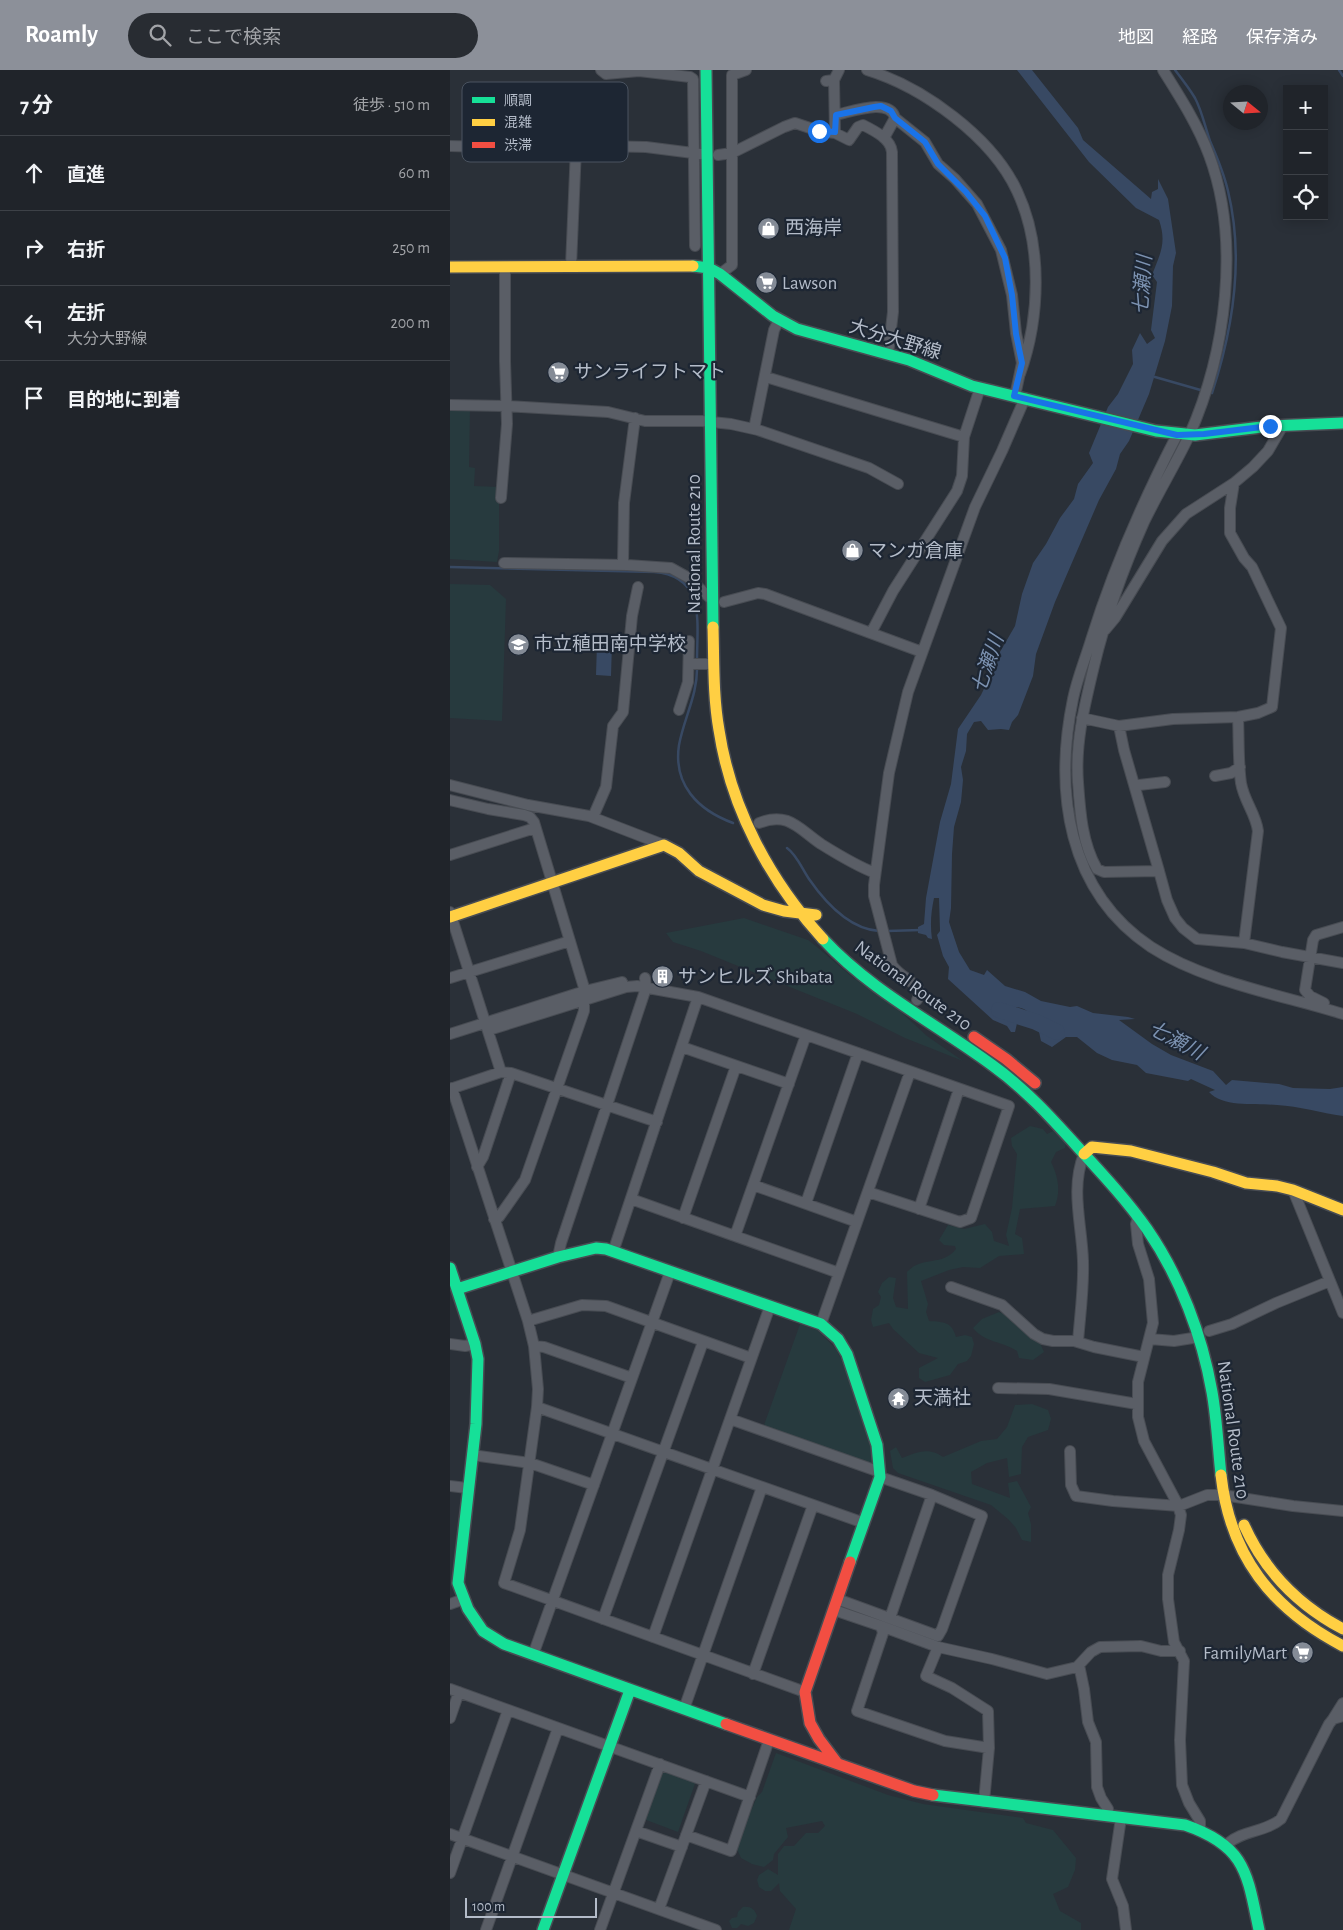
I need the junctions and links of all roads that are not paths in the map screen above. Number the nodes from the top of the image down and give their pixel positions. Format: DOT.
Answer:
graph roads {
  1 [pos="601,70"];
  2 [pos="706,70"];
  3 [pos="717,70"];
  4 [pos="746,70"];
  5 [pos="840,70"];
  6 [pos="867,70"];
  7 [pos="1163,70"];
  8 [pos="836,115"];
  9 [pos="895,118"];
  10 [pos="835,132"];
  11 [pos="884,138"];
  12 [pos="628,146"];
  13 [pos="732,153"];
  14 [pos="694,154"];
  15 [pos="713,155"];
  16 [pos="575,162"];
  17 [pos="695,246"];
  18 [pos="571,266"];
  19 [pos="450,267"];
  20 [pos="505,267"];
  21 [pos="709,268"];
  22 [pos="720,274"];
  23 [pos="778,320"];
  24 [pos="888,354"];
  25 [pos="1020,374"];
  26 [pos="766,377"];
  27 [pos="980,388"];
  28 [pos="1020,397"];
  29 [pos="450,405"];
  30 [pos="506,406"];
  31 [pos="635,418"];
  32 [pos="716,422"];
  33 [pos="1343,423"];
  34 [pos="1284,425"];
  35 [pos="754,429"];
  36 [pos="1183,435"];
  37 [pos="964,437"];
  38 [pos="1234,483"];
  39 [pos="898,484"];
  40 [pos="501,498"];
  41 [pos="504,564"];
  42 [pos="623,565"];
  43 [pos="638,587"];
  44 [pos="718,602"];
  45 [pos="871,632"];
  46 [pos="1102,634"];
  47 [pos="689,641"];
  48 [pos="922,652"];
  49 [pos="700,664"];
  50 [pos="679,710"];
  51 [pos="1238,717"];
  52 [pos="1082,718"];
  53 [pos="1119,726"];
  54 [pos="1240,767"];
  55 [pos="1215,776"];
  56 [pos="1164,782"];
  57 [pos="450,785"];
  58 [pos="1139,785"];
  59 [pos="450,800"];
  60 [pos="593,817"];
  61 [pos="759,823"];
  62 [pos="535,828"];
  63 [pos="664,845"];
  64 [pos="450,855"];
  65 [pos="1158,871"];
  66 [pos="875,873"];
  67 [pos="552,884"];
  68 [pos="800,914"];
  69 [pos="450,915"];
  70 [pos="816,915"];
  71 [pos="1343,928"];
  72 [pos="570,941"];
  73 [pos="1244,943"];
  74 [pos="844,944"];
  75 [pos="856,954"];
  76 [pos="1309,957"];
  77 [pos="1343,963"];
  78 [pos="469,972"];
  79 [pos="450,978"];
  80 [pos="622,982"];
  81 [pos="645,983"];
  82 [pos="585,996"];
  83 [pos="698,997"];
  84 [pos="917,1000"];
  85 [pos="929,1008"];
  86 [pos="1343,1012"];
  87 [pos="487,1026"];
  88 [pos="962,1029"];
  89 [pos="450,1034"];
  90 [pos="806,1035"];
  91 [pos="682,1047"];
  92 [pos="858,1053"];
  93 [pos="736,1066"];
  94 [pos="506,1072"];
  95 [pos="910,1072"];
  96 [pos="789,1084"];
  97 [pos="451,1088"];
  98 [pos="558,1088"];
  99 [pos="960,1089"];
  100 [pos="1046,1094"];
  101 [pos="608,1105"];
  102 [pos="1061,1112"];
  103 [pos="657,1122"];
  104 [pos="1088,1150"];
  105 [pos="477,1167"];
  106 [pos="753,1185"];
  107 [pos="1293,1190"];
  108 [pos="868,1192"];
  109 [pos="631,1200"];
  110 [pos="806,1203"];
  111 [pos="919,1209"];
  112 [pos="1343,1210"];
  113 [pos="1138,1217"];
  114 [pos="683,1218"];
  115 [pos="494,1219"];
  116 [pos="857,1222"];
  117 [pos="735,1236"];
  118 [pos="613,1252"];
  119 [pos="1162,1253"];
  120 [pos="558,1257"];
  121 [pos="1144,1264"];
  122 [pos="450,1268"];
  123 [pos="670,1272"];
  124 [pos="511,1273"];
  125 [pos="839,1273"];
  126 [pos="1330,1281"];
  127 [pos="951,1287"];
  128 [pos="453,1289"];
  129 [pos="770,1306"];
  130 [pos="1343,1313"];
  131 [pos="528,1321"];
  132 [pos="651,1323"];
  133 [pos="821,1324"];
  134 [pos="1204,1334"];
  135 [pos="1150,1339"];
  136 [pos="703,1342"];
  137 [pos="1078,1342"];
  138 [pos="450,1344"];
  139 [pos="475,1344"];
  140 [pos="534,1346"];
  141 [pos="1144,1357"];
  142 [pos="752,1358"];
  143 [pos="632,1378"];
  144 [pos="998,1388"];
  145 [pos="1137,1404"];
  146 [pos="538,1407"];
  147 [pos="730,1419"];
  148 [pos="612,1434"];
  149 [pos="1070,1451"];
  150 [pos="663,1452"];
  151 [pos="472,1454"];
  152 [pos="530,1463"];
  153 [pos="712,1469"];
  154 [pos="880,1475"];
  155 [pos="594,1485"];
  156 [pos="450,1486"];
  157 [pos="762,1487"];
  158 [pos="467,1488"];
  159 [pos="932,1495"];
  160 [pos="1229,1495"];
  161 [pos="813,1505"];
  162 [pos="1179,1506"];
  163 [pos="1343,1511"];
  164 [pos="864,1523"];
  165 [pos="464,1599"];
  166 [pos="552,1601"];
  167 [pos="450,1604"];
  168 [pos="835,1605"];
  169 [pos="890,1618"];
  170 [pos="603,1619"];
  171 [pos="881,1626"];
  172 [pos="1343,1629"];
  173 [pos="653,1637"];
  174 [pos="1343,1646"];
  175 [pos="938,1647"];
  176 [pos="1180,1652"];
  177 [pos="533,1655"];
  178 [pos="702,1655"];
  179 [pos="1079,1665"];
  180 [pos="754,1674"];
  181 [pos="630,1690"];
  182 [pos="455,1691"];
  183 [pos="805,1692"];
  184 [pos="1343,1703"];
  185 [pos="684,1709"];
  186 [pos="508,1710"];
  187 [pos="450,1718"];
  188 [pos="1338,1718"];
  189 [pos="558,1728"];
  190 [pos="770,1740"];
  191 [pos="609,1746"];
  192 [pos="989,1748"];
  193 [pos="660,1764"];
  194 [pos="837,1764"];
  195 [pos="706,1781"];
  196 [pos="750,1797"];
  197 [pos="984,1802"];
  198 [pos="1107,1816"];
  199 [pos="1121,1818"];
  200 [pos="1200,1829"];
  201 [pos="636,1831"];
  202 [pos="450,1834"];
  203 [pos="686,1835"];
  204 [pos="462,1838"];
  205 [pos="1226,1844"];
  206 [pos="682,1847"];
  207 [pos="512,1856"];
  208 [pos="450,1873"];
  209 [pos="563,1874"];
  210 [pos="613,1893"];
  211 [pos="659,1909"];
  212 [pos="486,1930"];
  213 [pos="543,1930"];
  214 [pos="600,1930"];
  215 [pos="716,1930"];
  216 [pos="1126,1930"];
  217 [pos="1259,1930"];
  1 -- 14 [label="street"];
  2 -- 15 [label="main road, National Route 210"];
  3 -- 15 [label="main road, National Route 210"];
  4 -- 13 [label="street"];
  5 -- 8 [label="street"];
  6 -- 25 [label="street"];
  7 -- 36 [label="street"];
  8 -- 9 [label="street"];
  8 -- 10 [label="street"];
  9 -- 11 [label="street"];
  9 -- 25 [label="street"];
  10 -- 11 [label="street"];
  10 -- 13 [label="street"];
  11 -- 24 [label="street"];
  12 -- 14 [label="street"];
  13 -- 15 [label="street"];
  13 -- 22 [label="street"];
  14 -- 15 [label="street"];
  14 -- 17 [label="street"];
  15 -- 21 [label="main road, National Route 210"];
  15 -- 22 [label="main road, National Route 210"];
  16 -- 18 [label="street"];
  18 -- 20 [label="main road, 大分大野線"];
  18 -- 21 [label="main road, 大分大野線"];
  19 -- 20 [label="main road, 大分大野線"];
  20 -- 30 [label="street"];
  21 -- 22 [label="main road, 大分大野線"];
  21 -- 32 [label="main road, National Route 210"];
  22 -- 23 [label="main road, 大分大野線"];
  22 -- 32 [label="main road, National Route 210"];
  23 -- 24 [label="main road, 大分大野線"];
  23 -- 26 [label="street"];
  24 -- 27 [label="main road, 大分大野線"];
  25 -- 28 [label="street"];
  26 -- 35 [label="street"];
  26 -- 37 [label="street"];
  27 -- 28 [label="main road, 大分大野線"];
  27 -- 37 [label="street"];
  28 -- 36 [label="main road, 大分大野線"];
  28 -- 48 [label="street"];
  29 -- 30 [label="street"];
  30 -- 31 [label="street"];
  30 -- 40 [label="street"];
  31 -- 32 [label="street"];
  31 -- 42 [label="street"];
  32 -- 35 [label="street"];
  32 -- 44 [label="main road, National Route 210"];
  33 -- 34 [label="main road, 大分大野線"];
  34 -- 36 [label="main road, 大分大野線"];
  34 -- 38 [label="street"];
  35 -- 39 [label="street"];
  36 -- 46 [label="street"];
  36 -- 86 [label="street"];
  37 -- 45 [label="street"];
  38 -- 46 [label="street"];
  38 -- 51 [label="street"];
  41 -- 42 [label="street"];
  42 -- 44 [label="street"];
  43 -- 60 [label="street"];
  44 -- 45 [label="street"];
  44 -- 49 [label="main road, National Route 210"];
  44 -- 61 [label="main road, National Route 210"];
  45 -- 48 [label="street"];
  46 -- 52 [label="street"];
  47 -- 49 [label="street"];
  48 -- 66 [label="street"];
  49 -- 50 [label="street"];
  49 -- 68 [label="main road, National Route 210"];
  51 -- 53 [label="street"];
  51 -- 54 [label="street"];
  52 -- 53 [label="street"];
  52 -- 65 [label="street"];
  53 -- 65 [label="street"];
  54 -- 55 [label="street"];
  54 -- 73 [label="street"];
  56 -- 58 [label="street"];
  57 -- 60 [label="street"];
  59 -- 62 [label="street"];
  60 -- 63 [label="street"];
  61 -- 66 [label="street"];
  61 -- 70 [label="main road, National Route 210"];
  62 -- 64 [label="street"];
  62 -- 67 [label="street"];
  63 -- 67 [label="main road"];
  63 -- 68 [label="main road"];
  65 -- 73 [label="street"];
  66 -- 84 [label="street"];
  67 -- 69 [label="main road"];
  67 -- 72 [label="street"];
  68 -- 70 [label="main road"];
  68 -- 104 [label="main road, National Route 210"];
  69 -- 78 [label="street"];
  70 -- 74 [label="main road, National Route 210"];
  71 -- 76 [label="street"];
  72 -- 78 [label="street"];
  72 -- 82 [label="street"];
  73 -- 76 [label="street"];
  75 -- 84 [label="main road, National Route 210"];
  76 -- 77 [label="street"];
  76 -- 86 [label="street"];
  78 -- 79 [label="street"];
  78 -- 87 [label="street"];
  80 -- 82 [label="street"];
  81 -- 82 [label="street"];
  81 -- 83 [label="street"];
  81 -- 101 [label="street"];
  82 -- 87 [label="street"];
  82 -- 98 [label="street"];
  83 -- 90 [label="street"];
  83 -- 91 [label="street"];
  84 -- 85 [label="main road, National Route 210"];
  87 -- 89 [label="street"];
  87 -- 94 [label="street"];
  88 -- 100 [label="main road, National Route 210"];
  90 -- 92 [label="street"];
  90 -- 96 [label="street"];
  91 -- 93 [label="street"];
  91 -- 103 [label="street"];
  92 -- 95 [label="street"];
  92 -- 110 [label="street"];
  93 -- 96 [label="street"];
  93 -- 114 [label="street"];
  94 -- 97 [label="street"];
  94 -- 98 [label="street"];
  94 -- 105 [label="street"];
  95 -- 99 [label="street"];
  95 -- 108 [label="street"];
  96 -- 106 [label="street"];
  97 -- 105 [label="street"];
  98 -- 101 [label="street"];
  98 -- 115 [label="street"];
  99 -- 111 [label="street"];
  99 -- 111 [label="street"];
  101 -- 103 [label="street"];
  101 -- 120 [label="street"];
  102 -- 104 [label="main road, National Route 210"];
  103 -- 109 [label="street"];
  104 -- 107 [label="main road"];
  104 -- 113 [label="main road, National Route 210"];
  104 -- 134 [label="main road, National Route 210"];
  104 -- 137 [label="street"];
  105 -- 115 [label="street"];
  106 -- 110 [label="street"];
  106 -- 117 [label="street"];
  107 -- 112 [label="main road"];
  107 -- 126 [label="street"];
  108 -- 111 [label="street"];
  108 -- 116 [label="street"];
  109 -- 114 [label="street"];
  109 -- 118 [label="street"];
  110 -- 116 [label="street"];
  113 -- 119 [label="main road, National Route 210"];
  113 -- 121 [label="street"];
  114 -- 117 [label="street"];
  115 -- 124 [label="street"];
  116 -- 125 [label="street"];
  117 -- 125 [label="street"];
  118 -- 120 [label="main road"];
  118 -- 123 [label="main road"];
  119 -- 121 [label="street"];
  119 -- 134 [label="main road, National Route 210"];
  120 -- 124 [label="main road"];
  121 -- 135 [label="street"];
  122 -- 128 [label="main road"];
  123 -- 129 [label="main road"];
  123 -- 132 [label="street"];
  124 -- 128 [label="main road"];
  124 -- 131 [label="street"];
  125 -- 133 [label="street"];
  126 -- 130 [label="street"];
  126 -- 134 [label="street"];
  127 -- 137 [label="street"];
  128 -- 139 [label="main road"];
  129 -- 133 [label="main road"];
  129 -- 142 [label="street"];
  131 -- 132 [label="street"];
  131 -- 140 [label="street"];
  132 -- 136 [label="street"];
  132 -- 143 [label="street"];
  133 -- 154 [label="main road"];
  134 -- 135 [label="street"];
  134 -- 160 [label="main road, National Route 210"];
  135 -- 141 [label="street"];
  136 -- 142 [label="street"];
  136 -- 150 [label="street"];
  137 -- 141 [label="street"];
  138 -- 139 [label="street"];
  139 -- 151 [label="main road"];
  140 -- 143 [label="street"];
  140 -- 146 [label="street"];
  141 -- 145 [label="street"];
  142 -- 147 [label="street"];
  143 -- 148 [label="street"];
  144 -- 145 [label="street"];
  145 -- 162 [label="street"];
  146 -- 148 [label="street"];
  146 -- 152 [label="street"];
  147 -- 153 [label="street"];
  147 -- 154 [label="street"];
  148 -- 150 [label="street"];
  148 -- 155 [label="street"];
  149 -- 162 [label="street"];
  150 -- 153 [label="street"];
  150 -- 170 [label="street"];
  151 -- 152 [label="street"];
  151 -- 158 [label="main road"];
  152 -- 155 [label="street"];
  152 -- 166 [label="street"];
  153 -- 157 [label="street"];
  153 -- 173 [label="street"];
  154 -- 159 [label="street"];
  154 -- 164 [label="main road"];
  155 -- 166 [label="street"];
  156 -- 158 [label="street"];
  157 -- 161 [label="street"];
  157 -- 178 [label="street"];
  158 -- 165 [label="main road"];
  159 -- 169 [label="street"];
  159 -- 169 [label="street"];
  160 -- 162 [label="street"];
  160 -- 163 [label="street"];
  160 -- 172 [label="main road, National Route 210"];
  160 -- 174 [label="main road, National Route 210"];
  161 -- 164 [label="street"];
  161 -- 180 [label="street"];
  162 -- 176 [label="street"];
  164 -- 168 [label="main road"];
  165 -- 167 [label="street"];
  165 -- 177 [label="main road"];
  166 -- 170 [label="street"];
  166 -- 177 [label="street"];
  168 -- 169 [label="street"];
  168 -- 171 [label="street"];
  168 -- 183 [label="main road"];
  170 -- 173 [label="street"];
  171 -- 175 [label="street"];
  171 -- 192 [label="street"];
  173 -- 178 [label="street"];
  175 -- 179 [label="street"];
  175 -- 192 [label="street"];
  176 -- 179 [label="street"];
  176 -- 200 [label="street"];
  177 -- 181 [label="main road"];
  178 -- 180 [label="street"];
  178 -- 185 [label="street"];
  179 -- 198 [label="street"];
  180 -- 183 [label="street"];
  181 -- 185 [label="main road"];
  181 -- 191 [label="main road"];
  182 -- 186 [label="street"];
  182 -- 187 [label="street"];
  183 -- 194 [label="main road"];
  184 -- 188 [label="street"];
  185 -- 190 [label="main road"];
  186 -- 189 [label="street"];
  186 -- 204 [label="street"];
  188 -- 205 [label="street"];
  189 -- 191 [label="street"];
  189 -- 207 [label="street"];
  190 -- 194 [label="main road"];
  190 -- 196 [label="street"];
  191 -- 193 [label="street"];
  191 -- 209 [label="main road"];
  192 -- 197 [label="street"];
  193 -- 195 [label="street"];
  193 -- 201 [label="street"];
  194 -- 197 [label="main road"];
  195 -- 196 [label="street"];
  195 -- 203 [label="street"];
  196 -- 203 [label="street"];
  197 -- 198 [label="main road"];
  198 -- 199 [label="main road"];
  199 -- 200 [label="main road"];
  199 -- 216 [label="street"];
  200 -- 205 [label="main road"];
  201 -- 206 [label="street"];
  201 -- 210 [label="street"];
  202 -- 204 [label="street"];
  203 -- 206 [label="street"];
  204 -- 207 [label="street"];
  204 -- 208 [label="street"];
  205 -- 217 [label="main road"];
  206 -- 211 [label="street"];
  207 -- 209 [label="street"];
  207 -- 212 [label="street"];
  209 -- 210 [label="street"];
  209 -- 213 [label="main road"];
  210 -- 211 [label="street"];
  210 -- 214 [label="street"];
  211 -- 215 [label="street"];
}
